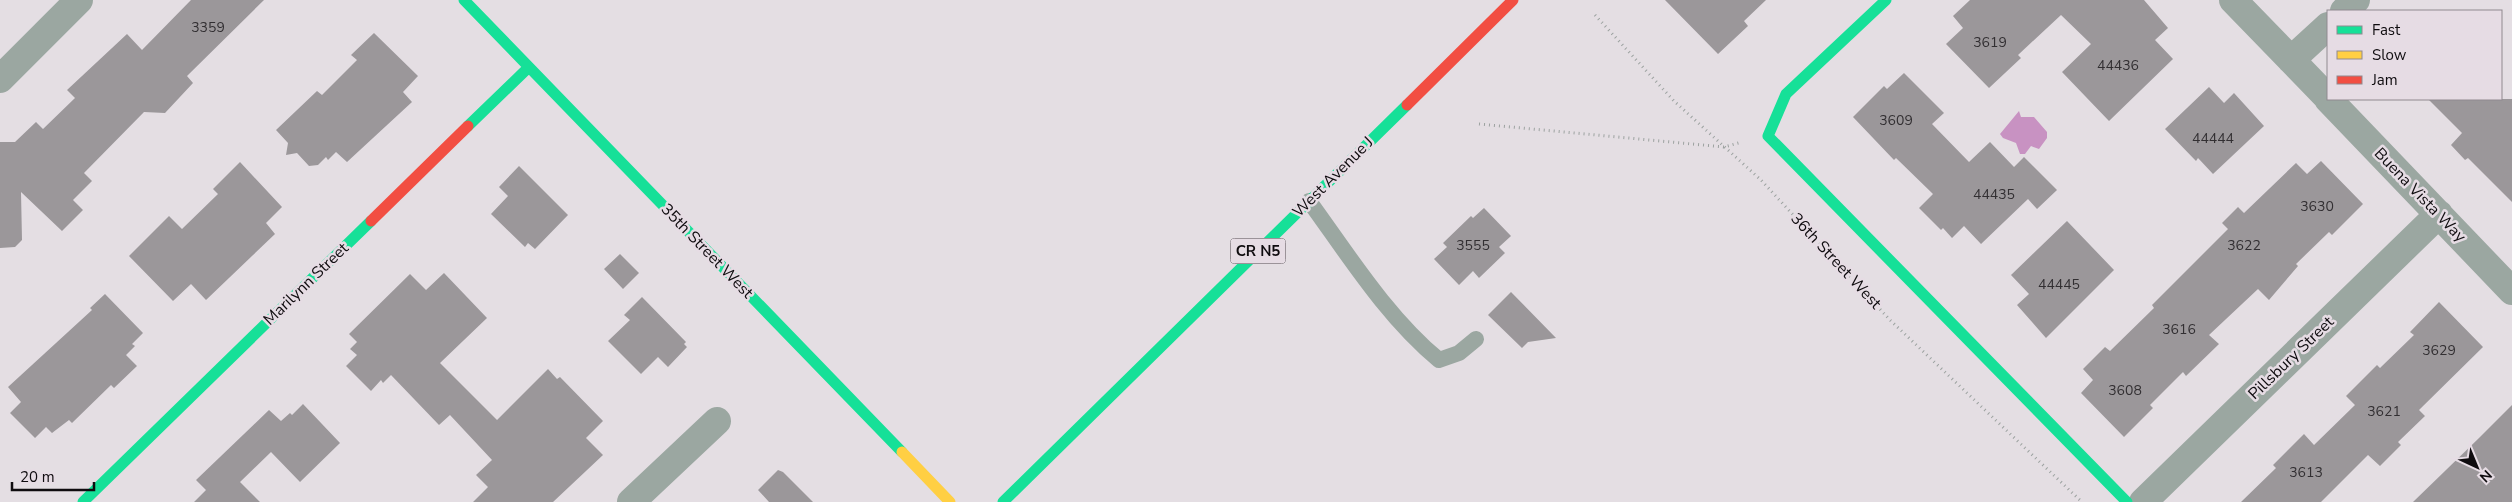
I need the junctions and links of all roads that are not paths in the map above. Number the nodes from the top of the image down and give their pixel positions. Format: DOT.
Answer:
graph roads {
  1 [pos="79,0"];
  2 [pos="464,0"];
  3 [pos="1514,0"];
  4 [pos="1886,0"];
  5 [pos="2233,0"];
  6 [pos="2356,0"];
  7 [pos="2345,10"];
  8 [pos="2327,27"];
  9 [pos="2291,60"];
  10 [pos="529,67"];
  11 [pos="0,79"];
  12 [pos="2327,98"];
  13 [pos="2329,100"];
  14 [pos="1309,201"];
  15 [pos="2439,214"];
  16 [pos="2512,291"];
  17 [pos="1476,339"];
  18 [pos="717,422"];
  19 [pos="90,500"];
  20 [pos="631,502"];
  21 [pos="950,502"];
  22 [pos="1003,502"];
  23 [pos="2127,502"];
  24 [pos="2143,502"];
  1 -- 11 [label="street"];
  2 -- 10 [label="street, 35th Street West"];
  3 -- 14 [label="street, West Avenue J / CR N5"];
  4 -- 23 [label="street"];
  5 -- 9 [label="street, Buena Vista Way"];
  6 -- 7 [label="street"];
  8 -- 9 [label="street"];
  9 -- 12 [label="street, Buena Vista Way"];
  10 -- 19 [label="street, Marilynn Street"];
  10 -- 21 [label="street, 35th Street West"];
  13 -- 15 [label="street, Buena Vista Way"];
  14 -- 17 [label="lane"];
  14 -- 22 [label="street, West Avenue J / CR N5"];
  15 -- 16 [label="street, Buena Vista Way"];
  15 -- 24 [label="street, Pillsbury Street"];
  18 -- 20 [label="street"];
}
